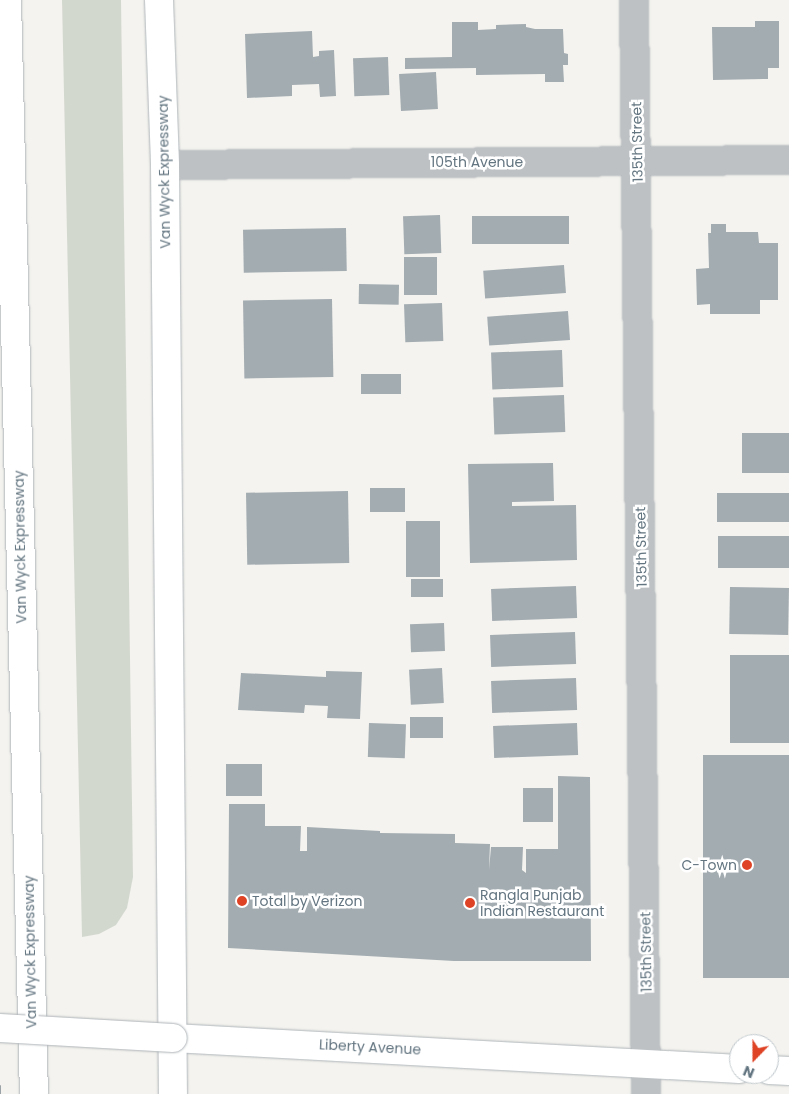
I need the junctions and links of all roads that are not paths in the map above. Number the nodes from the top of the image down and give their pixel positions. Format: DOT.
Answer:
graph roads {
  1 [pos="7,0"];
  2 [pos="159,0"];
  3 [pos="634,0"];
  4 [pos="789,160"];
  5 [pos="637,161"];
  6 [pos="166,165"];
  7 [pos="0,1028"];
  8 [pos="173,1038"];
  9 [pos="647,1064"];
  10 [pos="729,1068"];
  11 [pos="34,1094"];
  12 [pos="173,1094"];
  13 [pos="646,1094"];
  1 -- 11 [label="main road, Van Wyck Expressway"];
  2 -- 6 [label="main road, Van Wyck Expressway"];
  3 -- 5 [label="street, 135th Street"];
  4 -- 5 [label="street, 105th Avenue"];
  5 -- 6 [label="street, 105th Avenue"];
  5 -- 9 [label="street, 135th Street"];
  6 -- 8 [label="main road, Van Wyck Expressway"];
  7 -- 8 [label="main road, Liberty Avenue, bridge"];
  8 -- 9 [label="main road, Liberty Avenue"];
  8 -- 12 [label="main road, Van Wyck Expressway"];
  9 -- 10 [label="main road, Liberty Avenue"];
  9 -- 13 [label="street, 135th Street"];
}
